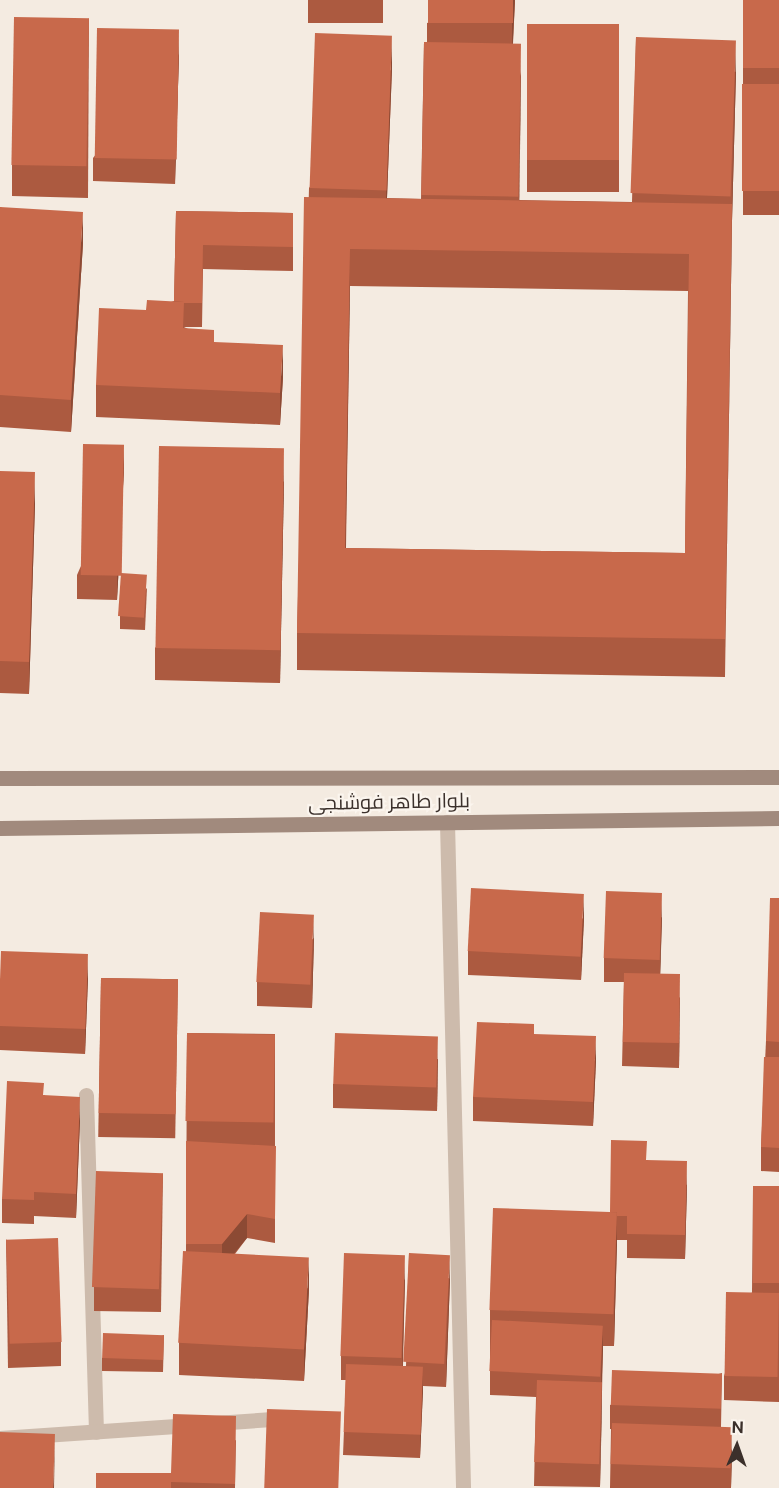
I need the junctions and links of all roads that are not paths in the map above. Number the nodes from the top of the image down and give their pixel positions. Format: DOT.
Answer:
graph roads {
  1 [pos="779,777"];
  2 [pos="0,778"];
  3 [pos="779,818"];
  4 [pos="447,822"];
  5 [pos="0,828"];
  6 [pos="86,1095"];
  7 [pos="299,1417"];
  8 [pos="96,1432"];
  9 [pos="0,1438"];
  10 [pos="464,1488"];
  1 -- 2 [label="street, بلوار طاهر فوشنجی"];
  3 -- 4 [label="street, بلوار طاهر فوشنجی"];
  4 -- 5 [label="street, بلوار طاهر فوشنجی"];
  4 -- 10 [label="street"];
  6 -- 8 [label="street"];
  7 -- 8 [label="street"];
  8 -- 9 [label="street"];
}
